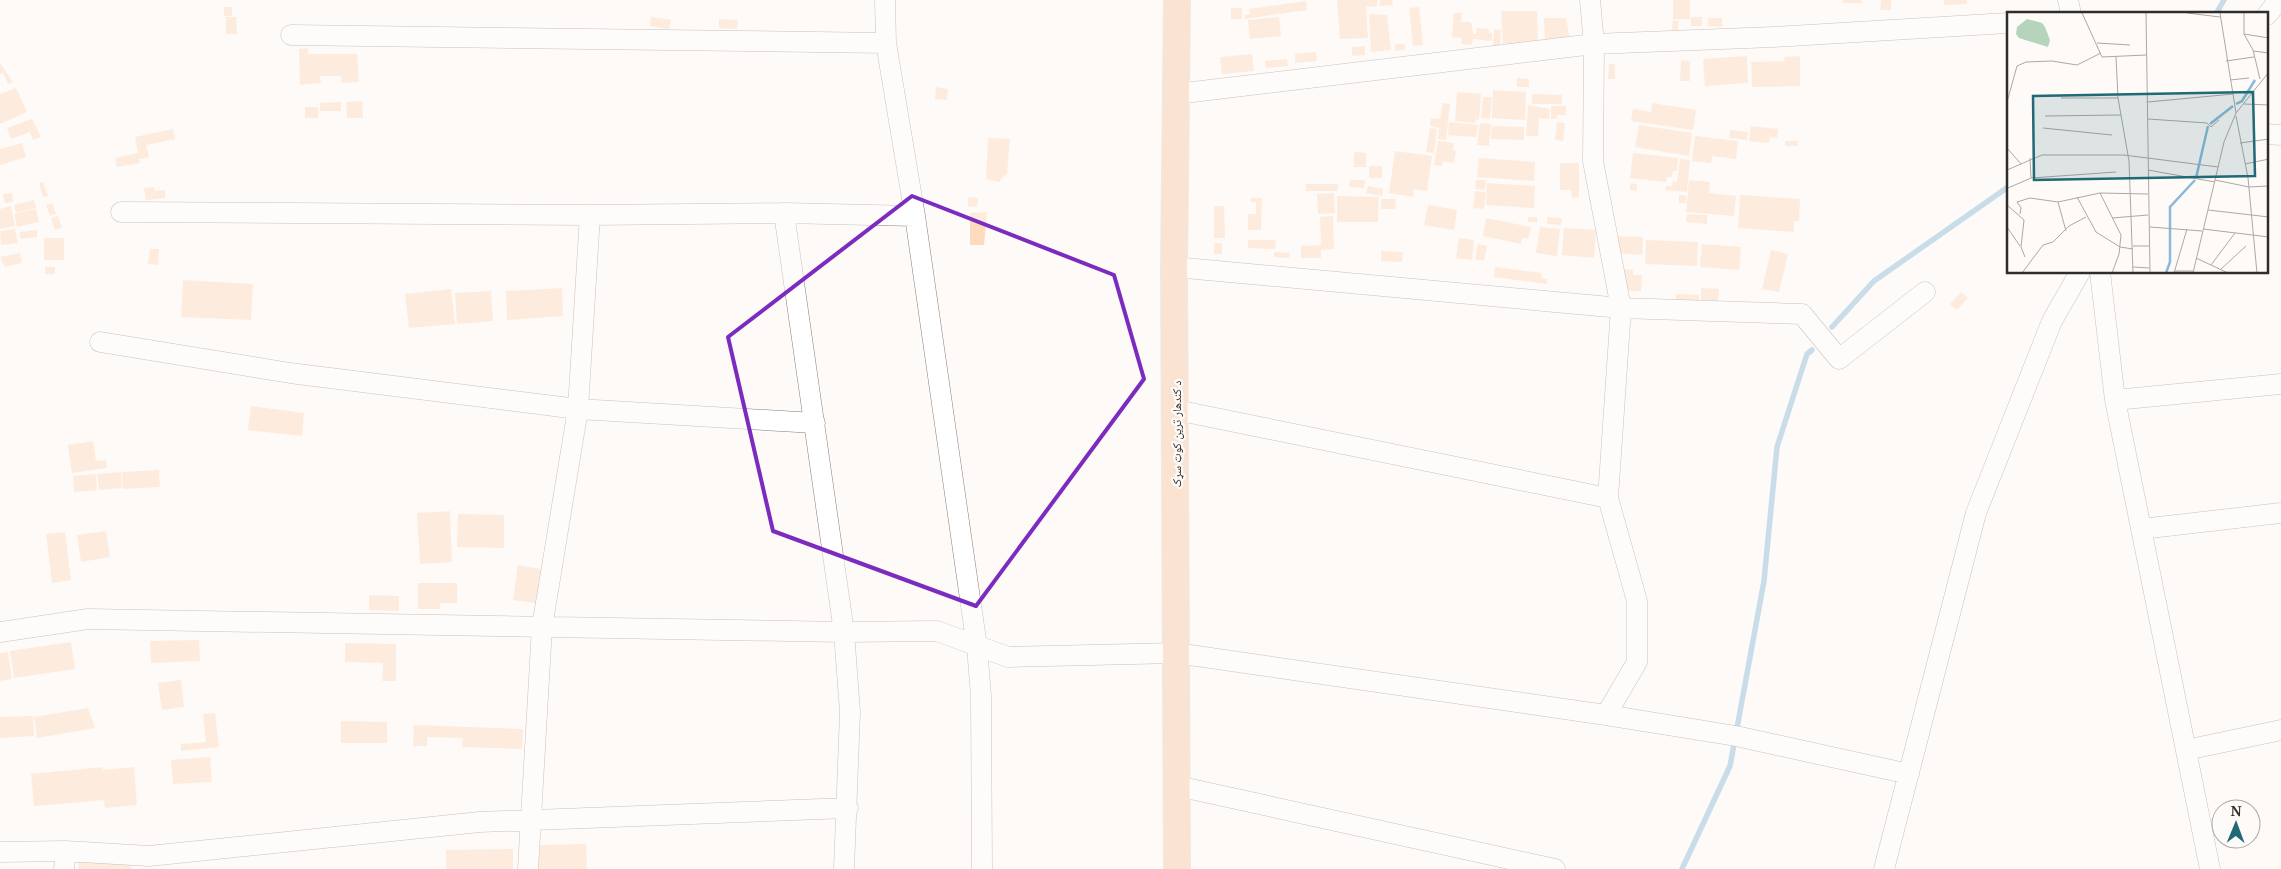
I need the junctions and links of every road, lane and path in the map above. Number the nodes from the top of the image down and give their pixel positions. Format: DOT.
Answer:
graph roads {
  1 [pos="885,0"];
  2 [pos="1177,0"];
  3 [pos="1590,0"];
  4 [pos="2279,0"];
  5 [pos="2268,14"];
  6 [pos="2007,23"];
  7 [pos="291,35"];
  8 [pos="886,43"];
  9 [pos="1594,44"];
  10 [pos="1176,94"];
  11 [pos="2268,134"];
  12 [pos="2281,135"];
  13 [pos="121,212"];
  14 [pos="784,214"];
  15 [pos="590,215"];
  16 [pos="915,216"];
  17 [pos="1174,267"];
  18 [pos="2079,274"];
  19 [pos="2100,274"];
  20 [pos="1926,292"];
  21 [pos="1622,308"];
  22 [pos="100,342"];
  23 [pos="2281,384"];
  24 [pos="2115,400"];
  25 [pos="578,409"];
  26 [pos="1176,410"];
  27 [pos="815,423"];
  28 [pos="1608,498"];
  29 [pos="2281,514"];
  30 [pos="2141,529"];
  31 [pos="542,627"];
  32 [pos="0,632"];
  33 [pos="844,632"];
  34 [pos="977,646"];
  35 [pos="1176,653"];
  36 [pos="1606,715"];
  37 [pos="2281,730"];
  38 [pos="2186,750"];
  39 [pos="1909,774"];
  40 [pos="1177,786"];
  41 [pos="848,808"];
  42 [pos="530,820"];
  43 [pos="0,852"];
  44 [pos="65,860"];
  45 [pos="528,869"];
  46 [pos="844,869"];
  47 [pos="982,869"];
  48 [pos="1177,869"];
  49 [pos="1555,869"];
  50 [pos="1884,869"];
  51 [pos="2210,869"];
  1 -- 8 [label="street"];
  2 -- 10 [label="main road, د کندهار ترين کوټ سړک"];
  3 -- 9 [label="street"];
  4 -- 5 [label="street"];
  6 -- 9 [label="street"];
  7 -- 8 [label="street"];
  8 -- 16 [label="street"];
  9 -- 10 [label="street"];
  9 -- 21 [label="street"];
  10 -- 17 [label="main road, د کندهار ترين کوټ سړک"];
  11 -- 12 [label="street"];
  13 -- 15 [label="street"];
  14 -- 15 [label="street"];
  14 -- 16 [label="street"];
  14 -- 27 [label="street"];
  15 -- 25 [label="street"];
  16 -- 34 [label="street"];
  17 -- 21 [label="street"];
  17 -- 26 [label="main road, د کندهار ترين کوټ سړک"];
  18 -- 39 [label="street"];
  19 -- 24 [label="street"];
  20 -- 21 [label="street"];
  21 -- 28 [label="street"];
  22 -- 25 [label="street"];
  23 -- 24 [label="street"];
  24 -- 30 [label="street"];
  25 -- 27 [label="street"];
  25 -- 31 [label="street"];
  26 -- 28 [label="street"];
  26 -- 35 [label="main road, د کندهار ترين کوټ سړک"];
  27 -- 33 [label="street"];
  28 -- 36 [label="street"];
  29 -- 30 [label="street"];
  30 -- 38 [label="street"];
  31 -- 32 [label="street"];
  31 -- 33 [label="street"];
  31 -- 42 [label="street"];
  33 -- 34 [label="street"];
  33 -- 41 [label="street"];
  34 -- 35 [label="street"];
  34 -- 47 [label="street"];
  35 -- 36 [label="street"];
  35 -- 40 [label="main road, د کندهار ترين کوټ سړک"];
  36 -- 39 [label="street"];
  37 -- 38 [label="street"];
  38 -- 51 [label="street"];
  39 -- 50 [label="street"];
  40 -- 48 [label="main road, د کندهار ترين کوټ سړک"];
  40 -- 49 [label="street"];
  41 -- 42 [label="street"];
  41 -- 46 [label="street"];
  42 -- 44 [label="street"];
  42 -- 45 [label="street"];
  43 -- 44 [label="street"];
}
